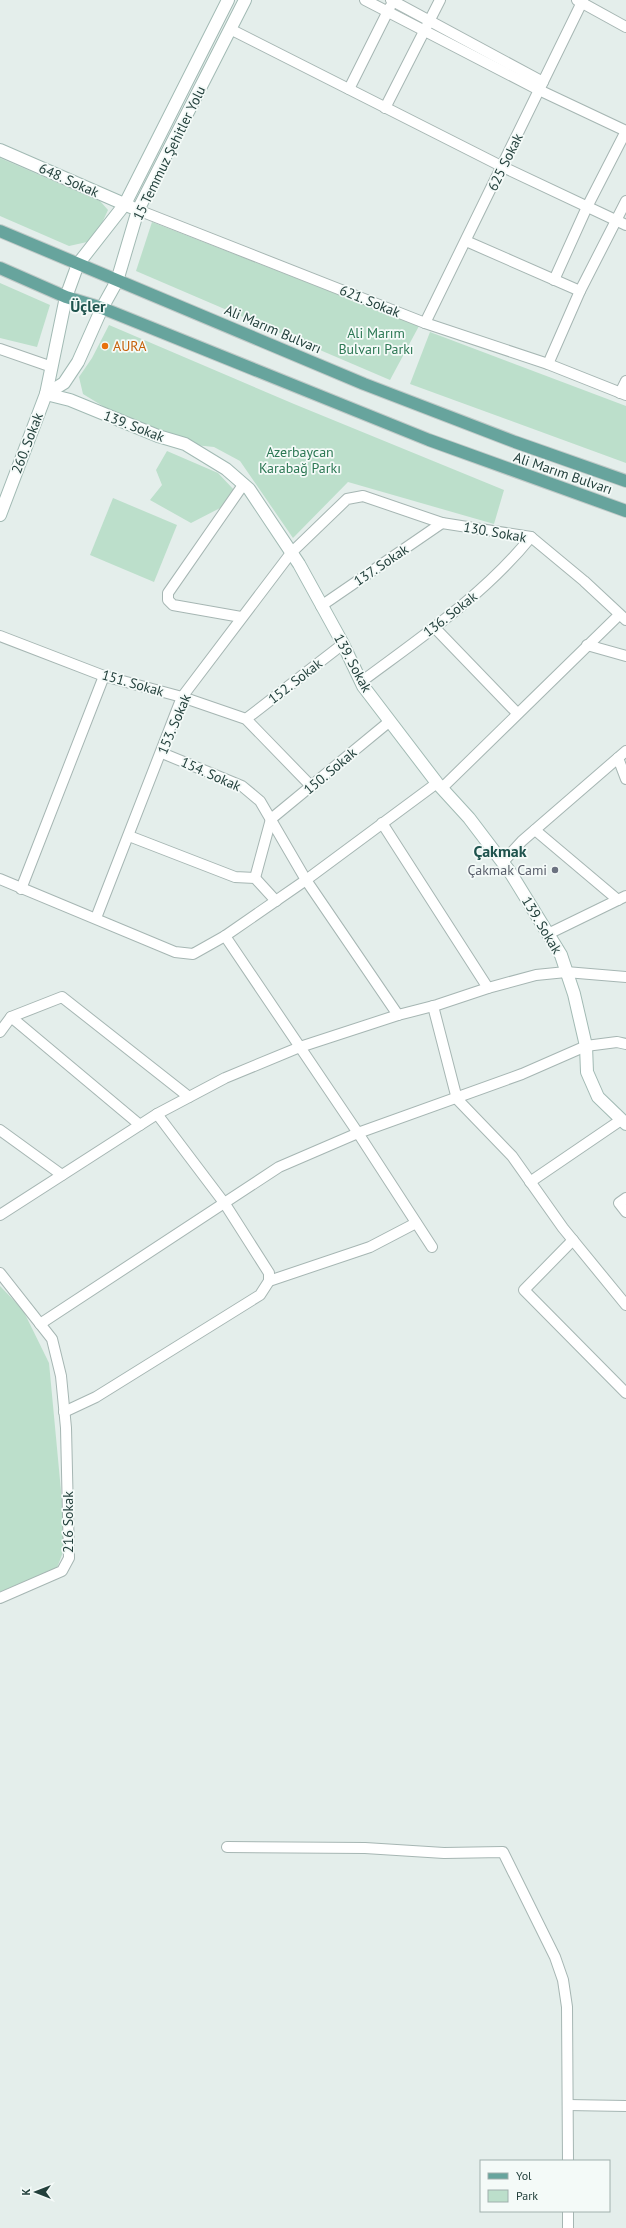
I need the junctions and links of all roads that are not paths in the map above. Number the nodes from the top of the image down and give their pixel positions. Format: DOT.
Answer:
graph roads {
  1 [pos="228,0"];
  2 [pos="245,0"];
  3 [pos="365,0"];
  4 [pos="392,0"];
  5 [pos="440,0"];
  6 [pos="580,1"];
  7 [pos="387,11"];
  8 [pos="430,21"];
  9 [pos="626,26"];
  10 [pos="230,29"];
  11 [pos="425,31"];
  12 [pos="541,86"];
  13 [pos="349,89"];
  14 [pos="385,108"];
  15 [pos="626,131"];
  16 [pos="0,150"];
  17 [pos="503,167"];
  18 [pos="626,201"];
  19 [pos="125,204"];
  20 [pos="587,207"];
  21 [pos="138,210"];
  22 [pos="616,221"];
  23 [pos="626,225"];
  24 [pos="0,231"];
  25 [pos="466,241"];
  26 [pos="78,264"];
  27 [pos="0,268"];
  28 [pos="117,280"];
  29 [pos="554,280"];
  30 [pos="580,291"];
  31 [pos="66,297"];
  32 [pos="102,308"];
  33 [pos="425,323"];
  34 [pos="0,349"];
  35 [pos="548,364"];
  36 [pos="52,367"];
  37 [pos="626,381"];
  38 [pos="46,394"];
  39 [pos="623,394"];
  40 [pos="626,481"];
  41 [pos="244,485"];
  42 [pos="363,496"];
  43 [pos="626,511"];
  44 [pos="0,515"];
  45 [pos="442,523"];
  46 [pos="531,537"];
  47 [pos="291,553"];
  48 [pos="321,606"];
  49 [pos="241,617"];
  50 [pos="623,617"];
  51 [pos="434,628"];
  52 [pos="0,636"];
  53 [pos="343,644"];
  54 [pos="587,645"];
  55 [pos="626,656"];
  56 [pos="104,676"];
  57 [pos="361,682"];
  58 [pos="182,697"];
  59 [pos="517,713"];
  60 [pos="246,719"];
  61 [pos="390,721"];
  62 [pos="626,751"];
  63 [pos="162,753"];
  64 [pos="618,758"];
  65 [pos="626,779"];
  66 [pos="439,786"];
  67 [pos="312,787"];
  68 [pos="270,819"];
  69 [pos="382,823"];
  70 [pos="535,830"];
  71 [pos="129,836"];
  72 [pos="503,862"];
  73 [pos="256,878"];
  74 [pos="0,879"];
  75 [pos="306,880"];
  76 [pos="21,889"];
  77 [pos="622,898"];
  78 [pos="276,901"];
  79 [pos="96,918"];
  80 [pos="548,934"];
  81 [pos="225,936"];
  82 [pos="566,972"];
  83 [pos="626,977"];
  84 [pos="488,988"];
  85 [pos="433,1006"];
  86 [pos="398,1015"];
  87 [pos="11,1017"];
  88 [pos="0,1032"];
  89 [pos="626,1044"];
  90 [pos="586,1046"];
  91 [pos="300,1047"];
  92 [pos="189,1097"];
  93 [pos="457,1099"];
  94 [pos="157,1114"];
  95 [pos="624,1122"];
  96 [pos="140,1125"];
  97 [pos="0,1130"];
  98 [pos="358,1133"];
  99 [pos="62,1175"];
  100 [pos="530,1182"];
  101 [pos="626,1198"];
  102 [pos="225,1204"];
  103 [pos="626,1212"];
  104 [pos="0,1215"];
  105 [pos="416,1223"];
  106 [pos="572,1240"];
  107 [pos="432,1247"];
  108 [pos="0,1273"];
  109 [pos="269,1281"];
  110 [pos="626,1305"];
  111 [pos="40,1324"];
  112 [pos="626,1393"];
  113 [pos="64,1412"];
  114 [pos="0,1598"];
  115 [pos="227,1847"];
  116 [pos="568,2105"];
  117 [pos="626,2106"];
  118 [pos="568,2160"];
  119 [pos="568,2212"];
  120 [pos="568,2228"];
  1 -- 19 [label="street, 15 Temmuz Şehitler Yolu"];
  2 -- 10 [label="street, 15 Temmuz Şehitler Yolu"];
  3 -- 7 [label="street"];
  4 -- 7 [label="street"];
  4 -- 8 [label="street"];
  5 -- 8 [label="street"];
  6 -- 9 [label="street"];
  6 -- 12 [label="street, 625 Sokak"];
  7 -- 11 [label="street"];
  7 -- 13 [label="street"];
  8 -- 11 [label="street"];
  8 -- 12 [label="street"];
  10 -- 13 [label="street"];
  10 -- 21 [label="street, 15 Temmuz Şehitler Yolu"];
  11 -- 12 [label="street"];
  11 -- 14 [label="street"];
  12 -- 15 [label="street"];
  12 -- 17 [label="street, 625 Sokak"];
  13 -- 14 [label="street"];
  14 -- 17 [label="street"];
  15 -- 20 [label="street"];
  16 -- 19 [label="street, 648. Sokak"];
  17 -- 20 [label="street"];
  17 -- 25 [label="street, 625 Sokak"];
  18 -- 22 [label="street"];
  19 -- 21 [label="street, 648. Sokak"];
  19 -- 26 [label="street, 15 Temmuz Şehitler Yolu"];
  20 -- 22 [label="street"];
  20 -- 29 [label="street"];
  21 -- 28 [label="street, 15 Temmuz Şehitler Yolu"];
  21 -- 33 [label="street, 621. Sokak"];
  22 -- 23 [label="street"];
  22 -- 30 [label="street"];
  24 -- 26 [label="main road, Ali Marım Bulvarı"];
  25 -- 29 [label="street"];
  25 -- 33 [label="street, 625 Sokak"];
  26 -- 28 [label="main road, Ali Marım Bulvarı"];
  26 -- 31 [label="street, 15 Temmuz Şehitler Yolu"];
  27 -- 31 [label="main road, Ali Marım Bulvarı"];
  28 -- 32 [label="street, 15 Temmuz Şehitler Yolu"];
  28 -- 40 [label="main road, Ali Marım Bulvarı"];
  29 -- 30 [label="street"];
  30 -- 35 [label="street"];
  31 -- 32 [label="main road, Ali Marım Bulvarı"];
  31 -- 36 [label="street, 15 Temmuz Şehitler Yolu"];
  32 -- 38 [label="street, 15 Temmuz Şehitler Yolu"];
  32 -- 43 [label="main road, Ali Marım Bulvarı"];
  33 -- 35 [label="street, 621. Sokak"];
  34 -- 36 [label="street"];
  35 -- 39 [label="street, 621. Sokak"];
  36 -- 38 [label="street, 260. Sokak"];
  37 -- 39 [label="street"];
  38 -- 41 [label="street, 139. Sokak"];
  38 -- 44 [label="street, 260. Sokak"];
  41 -- 47 [label="street, 139. Sokak"];
  41 -- 49 [label="street"];
  42 -- 45 [label="street, 130. Sokak"];
  42 -- 47 [label="street, 153. Sokak"];
  45 -- 46 [label="street, 130. Sokak"];
  45 -- 48 [label="street, 137. Sokak"];
  46 -- 50 [label="street, 130. Sokak"];
  46 -- 51 [label="street, 136. Sokak"];
  47 -- 48 [label="street, 139. Sokak"];
  47 -- 49 [label="street, 153. Sokak"];
  48 -- 53 [label="street, 139. Sokak"];
  49 -- 58 [label="street, 153. Sokak"];
  50 -- 54 [label="street"];
  51 -- 57 [label="street, 136. Sokak"];
  51 -- 59 [label="street"];
  52 -- 56 [label="street, 151. Sokak"];
  53 -- 57 [label="street, 139. Sokak"];
  53 -- 60 [label="street, 152. Sokak"];
  54 -- 55 [label="street"];
  54 -- 59 [label="street"];
  56 -- 58 [label="street, 151. Sokak"];
  56 -- 76 [label="street"];
  57 -- 61 [label="street, 139. Sokak"];
  58 -- 60 [label="street, 151. Sokak"];
  58 -- 63 [label="street, 153. Sokak"];
  59 -- 66 [label="street"];
  60 -- 67 [label="street, 151. Sokak"];
  61 -- 66 [label="street, 139. Sokak"];
  61 -- 67 [label="street, 150. Sokak"];
  62 -- 64 [label="street"];
  63 -- 68 [label="street, 154. Sokak"];
  63 -- 71 [label="street, 153. Sokak"];
  64 -- 65 [label="street"];
  64 -- 70 [label="street"];
  66 -- 69 [label="street"];
  66 -- 72 [label="street, 139. Sokak"];
  67 -- 68 [label="street, 150. Sokak"];
  68 -- 73 [label="street"];
  68 -- 75 [label="street, 154. Sokak"];
  69 -- 75 [label="street"];
  69 -- 84 [label="street"];
  70 -- 72 [label="street"];
  70 -- 77 [label="street"];
  71 -- 73 [label="street"];
  71 -- 79 [label="street, 153. Sokak"];
  72 -- 80 [label="street, 139. Sokak"];
  73 -- 78 [label="street"];
  74 -- 76 [label="street"];
  75 -- 78 [label="street"];
  75 -- 86 [label="street, 154. Sokak"];
  76 -- 79 [label="street"];
  77 -- 80 [label="street"];
  78 -- 81 [label="street"];
  79 -- 81 [label="street"];
  80 -- 82 [label="street, 139. Sokak"];
  81 -- 91 [label="street"];
  82 -- 83 [label="street"];
  82 -- 84 [label="street"];
  82 -- 90 [label="street, 139. Sokak"];
  84 -- 85 [label="street"];
  85 -- 86 [label="street"];
  85 -- 93 [label="street"];
  86 -- 91 [label="street"];
  87 -- 88 [label="street"];
  87 -- 92 [label="street"];
  87 -- 96 [label="street"];
  89 -- 90 [label="street"];
  90 -- 93 [label="street"];
  90 -- 95 [label="street, 139. Sokak"];
  91 -- 92 [label="street"];
  91 -- 98 [label="street"];
  92 -- 94 [label="street"];
  93 -- 98 [label="street"];
  93 -- 100 [label="street"];
  94 -- 96 [label="street"];
  94 -- 102 [label="street"];
  95 -- 100 [label="street"];
  96 -- 99 [label="street"];
  97 -- 99 [label="street"];
  98 -- 102 [label="street"];
  98 -- 105 [label="street"];
  99 -- 104 [label="street"];
  100 -- 106 [label="street"];
  101 -- 103 [label="street"];
  102 -- 109 [label="street"];
  102 -- 111 [label="street"];
  105 -- 107 [label="street"];
  105 -- 109 [label="street"];
  106 -- 110 [label="street"];
  106 -- 112 [label="street"];
  108 -- 111 [label="street, 216 Sokak"];
  109 -- 113 [label="street"];
  111 -- 113 [label="street, 216 Sokak"];
  113 -- 114 [label="street, 216 Sokak"];
  115 -- 116 [label="street"];
  116 -- 117 [label="street"];
  116 -- 118 [label="street"];
  119 -- 120 [label="street"];
}
